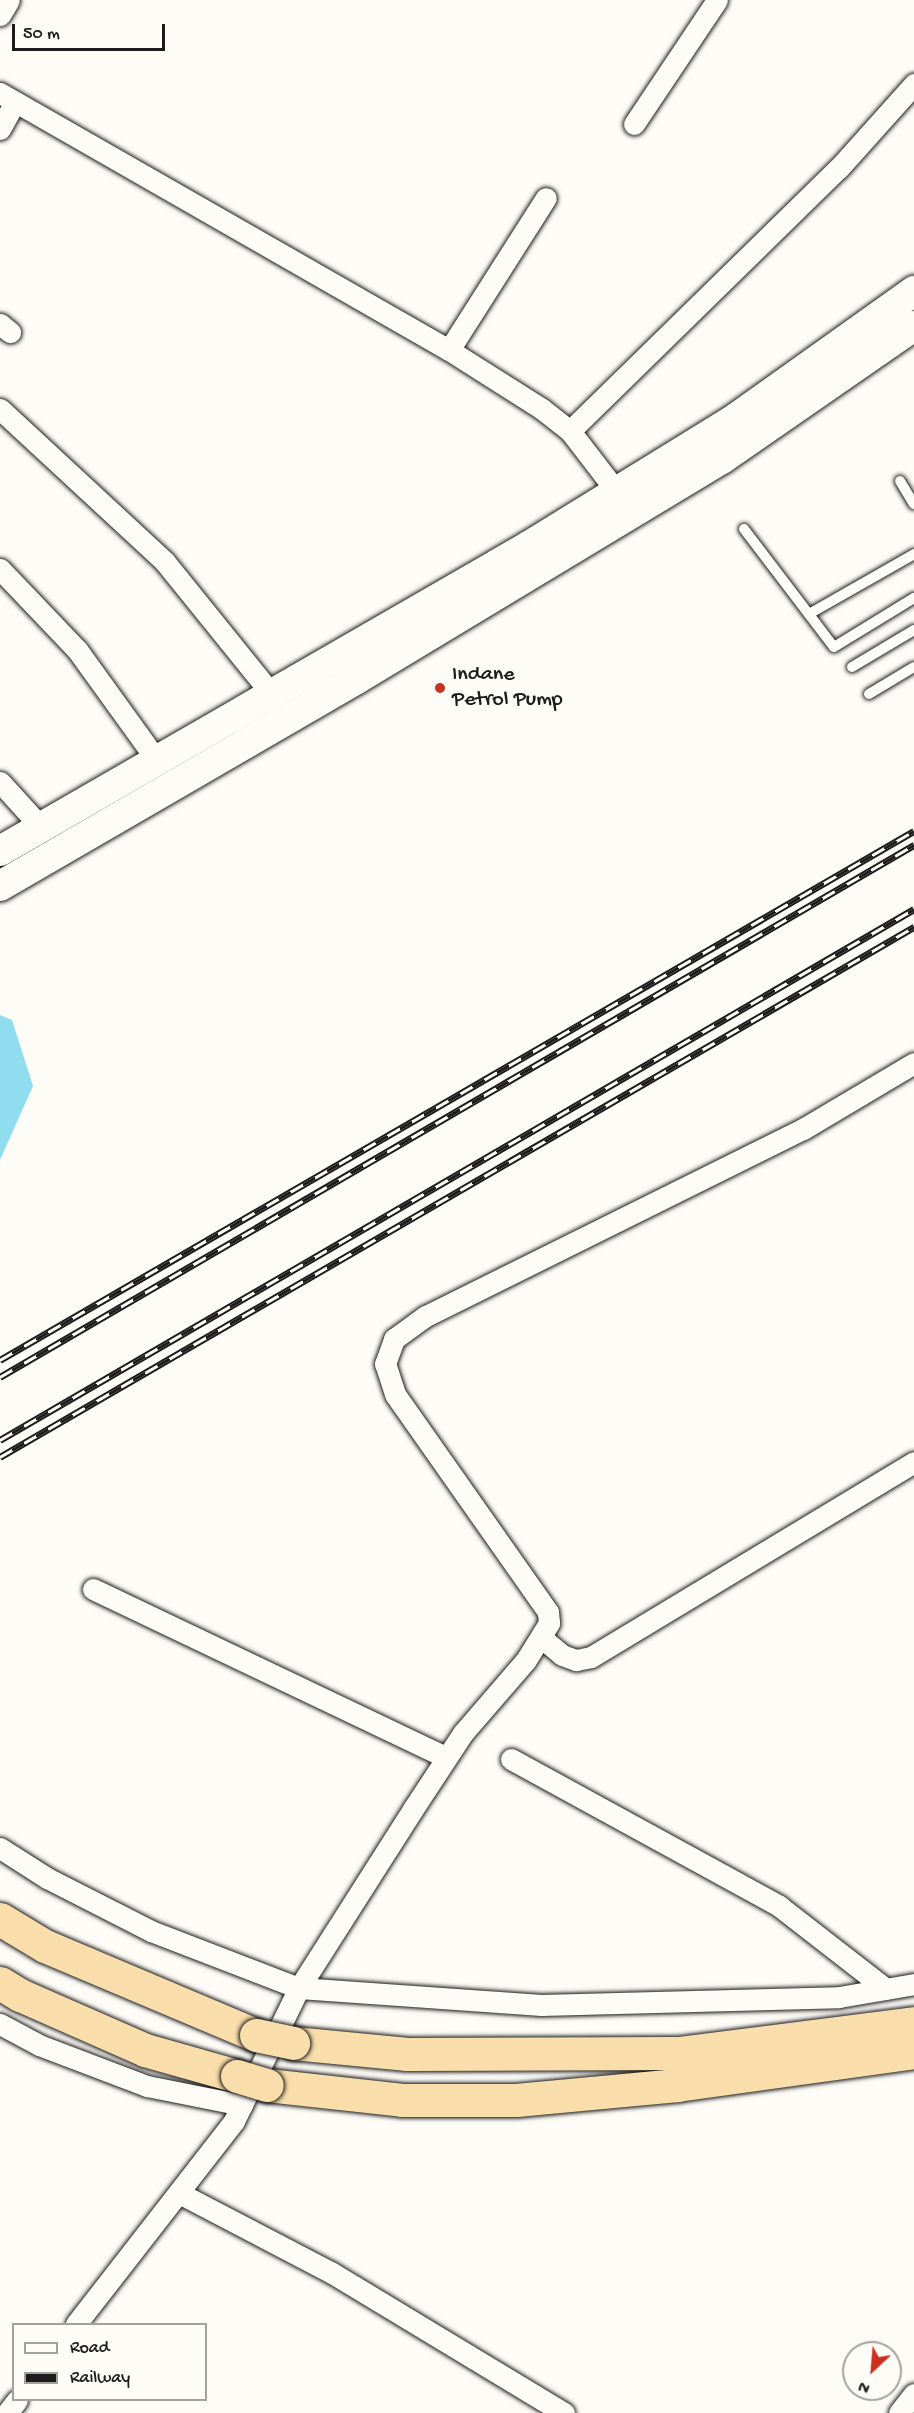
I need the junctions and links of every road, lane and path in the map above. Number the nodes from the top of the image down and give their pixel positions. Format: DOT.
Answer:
graph roads {
  1 [pos="9,0"];
  2 [pos="717,0"];
  3 [pos="0,15"];
  4 [pos="914,84"];
  5 [pos="8,98"];
  6 [pos="633,124"];
  7 [pos="0,129"];
  8 [pos="546,198"];
  9 [pos="914,291"];
  10 [pos="914,326"];
  11 [pos="449,350"];
  12 [pos="0,409"];
  13 [pos="570,431"];
  14 [pos="900,481"];
  15 [pos="617,492"];
  16 [pos="914,504"];
  17 [pos="744,529"];
  18 [pos="914,554"];
  19 [pos="0,569"];
  20 [pos="914,598"];
  21 [pos="458,603"];
  22 [pos="809,614"];
  23 [pos="914,630"];
  24 [pos="852,667"];
  25 [pos="914,667"];
  26 [pos="869,694"];
  27 [pos="273,696"];
  28 [pos="158,762"];
  29 [pos="0,782"];
  30 [pos="41,827"];
  31 [pos="0,851"];
  32 [pos="0,886"];
  33 [pos="914,1063"];
  34 [pos="914,1462"];
  35 [pos="93,1589"];
  36 [pos="543,1639"];
  37 [pos="446,1756"];
  38 [pos="511,1759"];
  39 [pos="0,1848"];
  40 [pos="0,1919"];
  41 [pos="0,1983"];
  42 [pos="914,1984"];
  43 [pos="299,1988"];
  44 [pos="886,1989"];
  45 [pos="914,2023"];
  46 [pos="0,2024"];
  47 [pos="914,2052"];
  48 [pos="249,2088"];
  49 [pos="179,2193"];
  50 [pos="78,2323"];
  51 [pos="914,2394"];
  52 [pos="16,2401"];
  53 [pos="7,2413"];
  54 [pos="564,2413"];
  55 [pos="899,2413"];
  1 -- 3 [label="street"];
  2 -- 6 [label="street"];
  4 -- 13 [label="street"];
  5 -- 7 [label="street"];
  5 -- 11 [label="street"];
  8 -- 11 [label="street"];
  9 -- 15 [label="main road"];
  10 -- 21 [label="main road"];
  11 -- 13 [label="street"];
  12 -- 27 [label="street"];
  13 -- 15 [label="street"];
  14 -- 16 [label="lane"];
  15 -- 21 [label="main road"];
  17 -- 22 [label="lane"];
  18 -- 22 [label="lane"];
  19 -- 28 [label="street"];
  20 -- 22 [label="lane"];
  21 -- 27 [label="main road"];
  21 -- 32 [label="main road"];
  23 -- 24 [label="lane"];
  25 -- 26 [label="lane"];
  27 -- 28 [label="main road"];
  28 -- 30 [label="main road"];
  29 -- 30 [label="street"];
  30 -- 31 [label="main road"];
  33 -- 36 [label="street"];
  34 -- 36 [label="street"];
  35 -- 37 [label="street"];
  36 -- 37 [label="street"];
  37 -- 43 [label="street"];
  38 -- 44 [label="street"];
  39 -- 43 [label="street"];
  40 -- 45 [label="highway, bridge"];
  41 -- 48 [label="highway"];
  42 -- 44 [label="street"];
  43 -- 44 [label="street"];
  43 -- 48 [label="street"];
  46 -- 48 [label="street"];
  47 -- 48 [label="highway"];
  48 -- 49 [label="street"];
  49 -- 50 [label="street"];
  49 -- 54 [label="street"];
  51 -- 55 [label="street"];
  52 -- 53 [label="street"];
}
